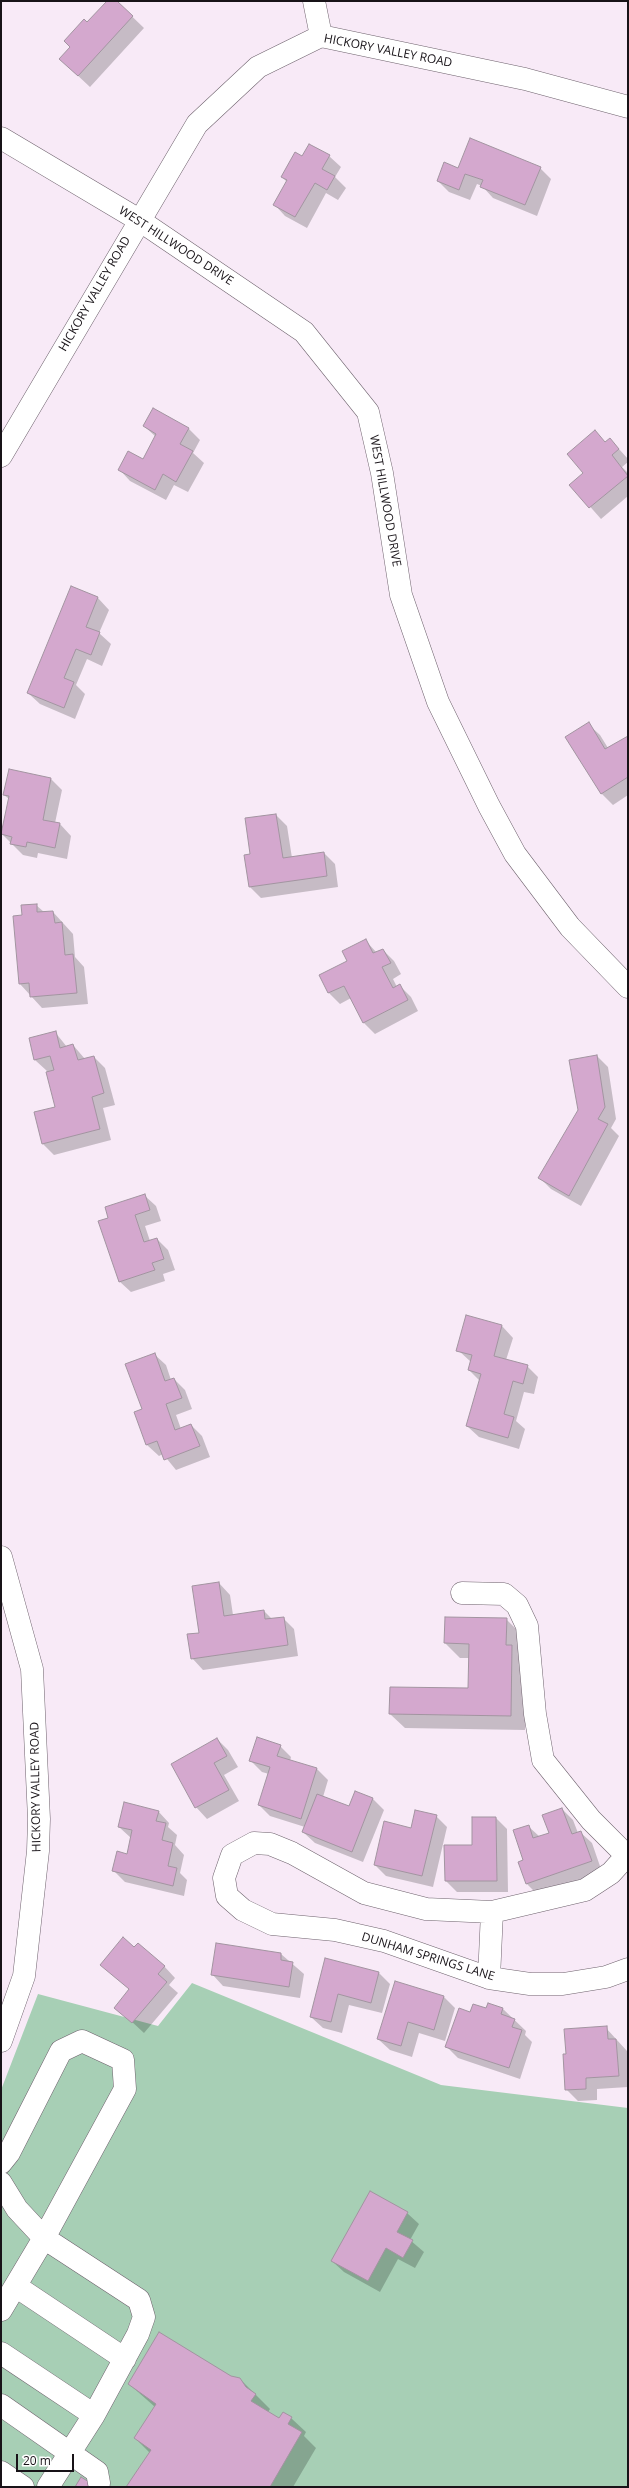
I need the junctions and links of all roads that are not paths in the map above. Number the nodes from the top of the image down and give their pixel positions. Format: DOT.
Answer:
graph roads {
  1 [pos="314,1"];
  2 [pos="321,36"];
  3 [pos="628,107"];
  4 [pos="1,138"];
  5 [pos="139,220"];
  6 [pos="1,456"];
  7 [pos="628,987"];
  8 [pos="1,1557"];
  9 [pos="462,1593"];
  10 [pos="627,1855"];
  11 [pos="492,1912"];
  12 [pos="628,1969"];
  13 [pos="489,1978"];
  14 [pos="1,2040"];
  15 [pos="1,2163"];
  16 [pos="2,2187"];
  17 [pos="44,2238"];
  18 [pos="17,2287"];
  19 [pos="1,2310"];
  20 [pos="1,2353"];
  21 [pos="125,2359"];
  22 [pos="1,2405"];
  23 [pos="94,2415"];
  24 [pos="70,2453"];
  25 [pos="1,2472"];
  26 [pos="99,2483"];
  27 [pos="23,2487"];
  28 [pos="48,2487"];
  1 -- 2 [label="street"];
  2 -- 3 [label="street, HICKORY VALLEY ROAD"];
  2 -- 5 [label="street, HICKORY VALLEY ROAD"];
  4 -- 5 [label="street, WEST HILLWOOD DRIVE"];
  5 -- 6 [label="street, HICKORY VALLEY ROAD"];
  5 -- 7 [label="street, WEST HILLWOOD DRIVE"];
  8 -- 14 [label="street, HICKORY VALLEY ROAD"];
  9 -- 10 [label="street"];
  10 -- 11 [label="street, DUNHAM SPRINGS LANE"];
  11 -- 13 [label="street"];
  11 -- 13 [label="street, DUNHAM SPRINGS LANE"];
  12 -- 13 [label="street, DUNHAM SPRINGS LANE"];
  15 -- 17 [label="street"];
  16 -- 17 [label="street"];
  17 -- 18 [label="street"];
  17 -- 21 [label="street"];
  18 -- 19 [label="street"];
  18 -- 21 [label="street"];
  20 -- 23 [label="street"];
  21 -- 23 [label="street"];
  22 -- 24 [label="street"];
  23 -- 24 [label="street"];
  24 -- 26 [label="street"];
  24 -- 28 [label="street"];
  25 -- 27 [label="street"];
}
